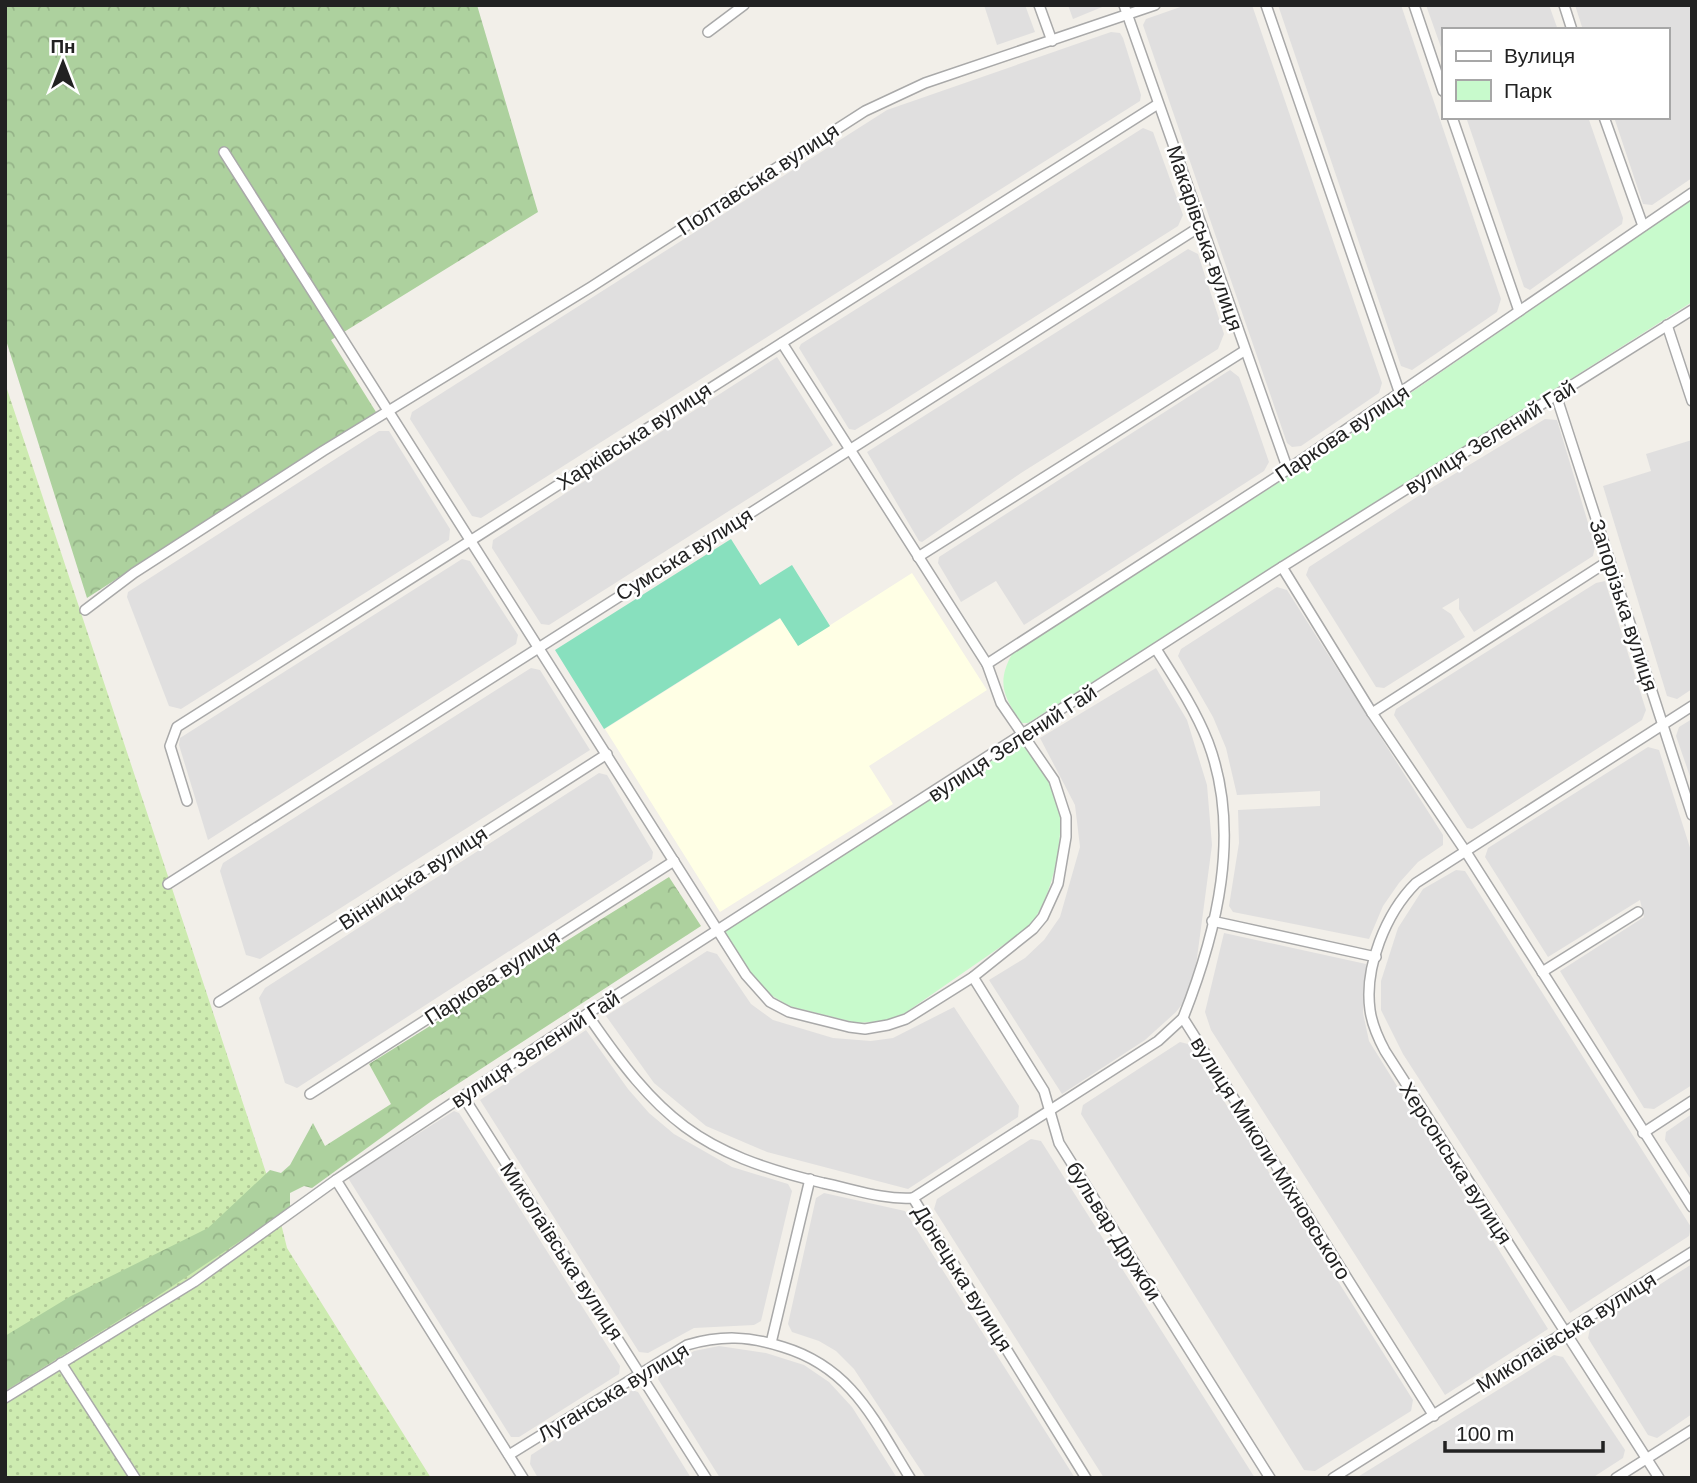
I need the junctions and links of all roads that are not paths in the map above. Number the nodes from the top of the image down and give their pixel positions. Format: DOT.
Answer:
graph roads {
  1 [pos="744,5"];
  2 [pos="1039,5"];
  3 [pos="1155,5"];
  4 [pos="1266,5"];
  5 [pos="1414,5"];
  6 [pos="1564,5"];
  7 [pos="1126,10"];
  8 [pos="1571,28"];
  9 [pos="708,32"];
  10 [pos="1052,41"];
  11 [pos="1442,88"];
  12 [pos="1158,104"];
  13 [pos="1453,119"];
  14 [pos="1605,119"];
  15 [pos="224,152"];
  16 [pos="1692,193"];
  17 [pos="1201,226"];
  18 [pos="1643,226"];
  19 [pos="1692,310"];
  20 [pos="1519,311"];
  21 [pos="1667,325"];
  22 [pos="782,342"];
  23 [pos="1244,351"];
  24 [pos="1401,394"];
  25 [pos="1556,395"];
  26 [pos="1692,401"];
  27 [pos="388,410"];
  28 [pos="850,450"];
  29 [pos="1288,470"];
  30 [pos="472,541"];
  31 [pos="918,557"];
  32 [pos="1610,560"];
  33 [pos="1282,567"];
  34 [pos="85,610"];
  35 [pos="540,646"];
  36 [pos="1156,649"];
  37 [pos="987,664"];
  38 [pos="1692,706"];
  39 [pos="1372,713"];
  40 [pos="1662,724"];
  41 [pos="1026,735"];
  42 [pos="607,754"];
  43 [pos="187,801"];
  44 [pos="1692,815"];
  45 [pos="1466,852"];
  46 [pos="674,861"];
  47 [pos="169,884"];
  48 [pos="1638,912"];
  49 [pos="1213,921"];
  50 [pos="718,932"];
  51 [pos="1376,957"];
  52 [pos="1542,972"];
  53 [pos="973,977"];
  54 [pos="219,1002"];
  55 [pos="587,1014"];
  56 [pos="1183,1018"];
  57 [pos="310,1094"];
  58 [pos="463,1096"];
  59 [pos="1692,1101"];
  60 [pos="1050,1110"];
  61 [pos="1643,1133"];
  62 [pos="810,1179"];
  63 [pos="335,1180"];
  64 [pos="913,1198"];
  65 [pos="1692,1207"];
  66 [pos="1692,1251"];
  67 [pos="1566,1333"];
  68 [pos="771,1343"];
  69 [pos="61,1363"];
  70 [pos="640,1372"];
  71 [pos="5,1398"];
  72 [pos="1434,1416"];
  73 [pos="1692,1430"];
  74 [pos="509,1455"];
  75 [pos="1647,1458"];
  76 [pos="135,1478"];
  77 [pos="523,1478"];
  78 [pos="706,1478"];
  79 [pos="911,1478"];
  80 [pos="1086,1478"];
  81 [pos="1270,1478"];
  82 [pos="1333,1478"];
  83 [pos="1616,1478"];
  84 [pos="1659,1478"];
  1 -- 9 [label="street"];
  2 -- 10 [label="street"];
  3 -- 7 [label="street, Полтавська вулиця"];
  4 -- 24 [label="street"];
  5 -- 11 [label="street"];
  6 -- 8 [label="street"];
  7 -- 10 [label="street, Полтавська вулиця"];
  7 -- 12 [label="street, Макарівська вулиця"];
  10 -- 27 [label="street, Полтавська вулиця"];
  12 -- 17 [label="street, Макарівська вулиця"];
  12 -- 22 [label="street, Харківська вулиця"];
  13 -- 20 [label="street"];
  14 -- 18 [label="street"];
  15 -- 27 [label="street"];
  16 -- 18 [label="street, Паркова вулиця"];
  17 -- 23 [label="street, Макарівська вулиця"];
  17 -- 28 [label="street, Сумська вулиця"];
  18 -- 20 [label="street, Паркова вулиця"];
  19 -- 21 [label="street, вулиця Зелений Гай"];
  20 -- 24 [label="street, Паркова вулиця"];
  21 -- 25 [label="street, вулиця Зелений Гай"];
  21 -- 26 [label="street"];
  22 -- 28 [label="street"];
  22 -- 30 [label="street, Харківська вулиця"];
  23 -- 29 [label="street, Макарівська вулиця"];
  23 -- 31 [label="street"];
  24 -- 29 [label="street, Паркова вулиця"];
  25 -- 32 [label="street, Запорізька вулиця"];
  25 -- 33 [label="street, вулиця Зелений Гай"];
  27 -- 30 [label="street"];
  27 -- 34 [label="street, Полтавська вулиця"];
  28 -- 31 [label="street"];
  28 -- 35 [label="street, Сумська вулиця"];
  29 -- 37 [label="street, Паркова вулиця"];
  30 -- 35 [label="street"];
  30 -- 43 [label="street, Харківська вулиця"];
  31 -- 37 [label="street"];
  32 -- 39 [label="street"];
  32 -- 40 [label="street, Запорізька вулиця"];
  33 -- 36 [label="street, вулиця Зелений Гай"];
  33 -- 39 [label="street"];
  35 -- 42 [label="street"];
  35 -- 47 [label="street, Сумська вулиця"];
  36 -- 41 [label="street, вулиця Зелений Гай"];
  36 -- 49 [label="street, вулиця Миколи Міхновського"];
  37 -- 41 [label="street"];
  38 -- 40 [label="street, Херсонська вулиця"];
  39 -- 45 [label="street"];
  40 -- 44 [label="street, Запорізька вулиця"];
  40 -- 45 [label="street, Херсонська вулиця"];
  41 -- 50 [label="street, вулиця Зелений Гай"];
  41 -- 53 [label="street"];
  42 -- 46 [label="street"];
  42 -- 54 [label="street, Вінницька вулиця"];
  45 -- 51 [label="street, Херсонська вулиця"];
  45 -- 52 [label="street"];
  46 -- 50 [label="street"];
  46 -- 57 [label="street, Паркова вулиця"];
  48 -- 52 [label="street"];
  49 -- 51 [label="street"];
  49 -- 56 [label="street, вулиця Миколи Міхновського"];
  50 -- 53 [label="street"];
  50 -- 55 [label="street, вулиця Зелений Гай"];
  51 -- 67 [label="street, Херсонська вулиця"];
  52 -- 61 [label="street"];
  53 -- 60 [label="street, бульвар Дружби"];
  55 -- 58 [label="street, вулиця Зелений Гай"];
  55 -- 62 [label="street, Донецька вулиця"];
  56 -- 60 [label="street"];
  56 -- 72 [label="street, вулиця Миколи Міхновського"];
  58 -- 63 [label="street, вулиця Зелений Гай"];
  58 -- 70 [label="street, Миколаївська вулиця"];
  59 -- 61 [label="street"];
  60 -- 64 [label="street"];
  60 -- 81 [label="street, бульвар Дружби"];
  61 -- 65 [label="street"];
  62 -- 64 [label="street, Донецька вулиця"];
  62 -- 68 [label="street"];
  63 -- 69 [label="street, вулиця Зелений Гай"];
  63 -- 74 [label="street"];
  64 -- 80 [label="street, Донецька вулиця"];
  66 -- 67 [label="street, Миколаївська вулиця"];
  67 -- 72 [label="street, Миколаївська вулиця"];
  67 -- 75 [label="street, Херсонська вулиця"];
  68 -- 70 [label="street, Луганська вулиця"];
  68 -- 79 [label="street, Луганська вулиця"];
  69 -- 71 [label="street, вулиця Зелений Гай"];
  69 -- 76 [label="street"];
  70 -- 74 [label="street, Луганська вулиця"];
  70 -- 78 [label="street, Миколаївська вулиця"];
  72 -- 82 [label="street, Миколаївська вулиця"];
  73 -- 75 [label="street"];
  74 -- 77 [label="street"];
  75 -- 83 [label="street"];
  75 -- 84 [label="street, Херсонська вулиця"];
}
